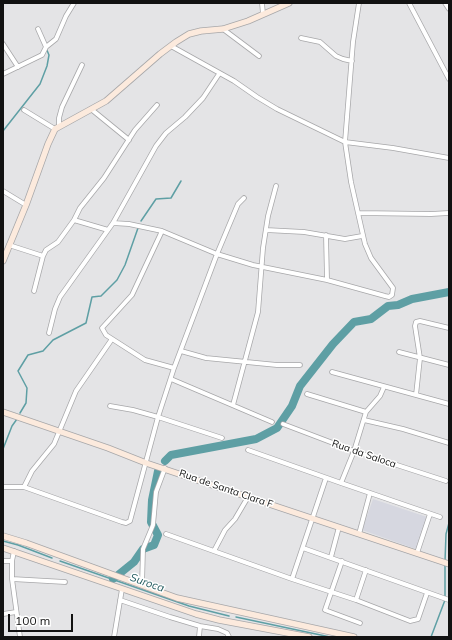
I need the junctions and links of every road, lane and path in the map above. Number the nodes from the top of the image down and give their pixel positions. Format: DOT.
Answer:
graph roads {
  1 [pos="74,3"];
  2 [pos="262,3"];
  3 [pos="288,3"];
  4 [pos="359,3"];
  5 [pos="409,3"];
  6 [pos="445,3"];
  7 [pos="449,9"];
  8 [pos="263,14"];
  9 [pos="38,29"];
  10 [pos="224,29"];
  11 [pos="301,38"];
  12 [pos="3,44"];
  13 [pos="171,46"];
  14 [pos="46,47"];
  15 [pos="259,56"];
  16 [pos="352,61"];
  17 [pos="82,65"];
  18 [pos="18,67"];
  19 [pos="3,74"];
  20 [pos="219,74"];
  21 [pos="449,79"];
  22 [pos="157,105"];
  23 [pos="91,109"];
  24 [pos="24,110"];
  25 [pos="57,128"];
  26 [pos="129,140"];
  27 [pos="345,142"];
  28 [pos="449,158"];
  29 [pos="276,186"];
  30 [pos="3,191"];
  31 [pos="244,198"];
  32 [pos="26,205"];
  33 [pos="358,213"];
  34 [pos="449,213"];
  35 [pos="74,220"];
  36 [pos="113,223"];
  37 [pos="108,230"];
  38 [pos="266,230"];
  39 [pos="162,231"];
  40 [pos="326,236"];
  41 [pos="362,236"];
  42 [pos="9,245"];
  43 [pos="217,254"];
  44 [pos="43,256"];
  45 [pos="3,261"];
  46 [pos="261,267"];
  47 [pos="326,280"];
  48 [pos="34,291"];
  49 [pos="449,328"];
  50 [pos="49,333"];
  51 [pos="112,339"];
  52 [pos="181,351"];
  53 [pos="399,352"];
  54 [pos="420,358"];
  55 [pos="245,361"];
  56 [pos="300,365"];
  57 [pos="449,366"];
  58 [pos="174,368"];
  59 [pos="332,372"];
  60 [pos="171,379"];
  61 [pos="384,387"];
  62 [pos="307,394"];
  63 [pos="416,394"];
  64 [pos="449,404"];
  65 [pos="233,405"];
  66 [pos="110,406"];
  67 [pos="3,412"];
  68 [pos="366,412"];
  69 [pos="158,417"];
  70 [pos="364,420"];
  71 [pos="272,422"];
  72 [pos="283,424"];
  73 [pos="59,432"];
  74 [pos="222,438"];
  75 [pos="449,443"];
  76 [pos="248,450"];
  77 [pos="354,451"];
  78 [pos="146,462"];
  79 [pos="165,468"];
  80 [pos="326,478"];
  81 [pos="446,481"];
  82 [pos="341,483"];
  83 [pos="3,487"];
  84 [pos="24,487"];
  85 [pos="370,493"];
  86 [pos="248,497"];
  87 [pos="430,514"];
  88 [pos="440,517"];
  89 [pos="313,519"];
  90 [pos="339,527"];
  91 [pos="166,534"];
  92 [pos="359,534"];
  93 [pos="3,536"];
  94 [pos="3,548"];
  95 [pos="303,548"];
  96 [pos="14,551"];
  97 [pos="214,551"];
  98 [pos="417,553"];
  99 [pos="58,554"];
  100 [pos="331,557"];
  101 [pos="3,561"];
  102 [pos="12,561"];
  103 [pos="342,561"];
  104 [pos="449,564"];
  105 [pos="54,565"];
  106 [pos="366,570"];
  107 [pos="12,579"];
  108 [pos="292,580"];
  109 [pos="65,582"];
  110 [pos="142,585"];
  111 [pos="122,589"];
  112 [pos="331,592"];
  113 [pos="427,593"];
  114 [pos="120,600"];
  115 [pos="356,600"];
  116 [pos="449,600"];
  117 [pos="235,611"];
  118 [pos="16,612"];
  119 [pos="3,614"];
  120 [pos="233,623"];
  121 [pos="360,623"];
  122 [pos="200,626"];
  123 [pos="20,637"];
  124 [pos="114,637"];
  125 [pos="199,637"];
  126 [pos="229,637"];
  127 [pos="309,637"];
  128 [pos="354,637"];
  1 -- 14 [label="street"];
  2 -- 8 [label="street"];
  3 -- 8 [label="street"];
  4 -- 16 [label="street"];
  5 -- 21 [label="street"];
  6 -- 7 [label="street"];
  8 -- 10 [label="street"];
  9 -- 14 [label="street"];
  10 -- 13 [label="street"];
  10 -- 15 [label="street"];
  11 -- 16 [label="street"];
  12 -- 18 [label="street"];
  13 -- 20 [label="street"];
  13 -- 23 [label="street"];
  14 -- 18 [label="street"];
  16 -- 27 [label="street"];
  17 -- 25 [label="street"];
  18 -- 19 [label="street"];
  20 -- 27 [label="street"];
  20 -- 36 [label="street"];
  22 -- 26 [label="street"];
  23 -- 25 [label="street"];
  23 -- 26 [label="street"];
  24 -- 25 [label="street"];
  25 -- 32 [label="street"];
  26 -- 35 [label="street"];
  27 -- 28 [label="street"];
  27 -- 33 [label="street"];
  29 -- 38 [label="street"];
  30 -- 32 [label="street"];
  31 -- 43 [label="street"];
  32 -- 42 [label="street"];
  33 -- 34 [label="street"];
  33 -- 41 [label="street"];
  35 -- 37 [label="street"];
  35 -- 44 [label="street"];
  36 -- 37 [label="street"];
  36 -- 39 [label="street"];
  37 -- 50 [label="street"];
  38 -- 40 [label="street"];
  38 -- 46 [label="street"];
  39 -- 43 [label="street"];
  39 -- 51 [label="street"];
  40 -- 41 [label="street"];
  40 -- 47 [label="street"];
  41 -- 47 [label="street"];
  42 -- 44 [label="street"];
  42 -- 45 [label="street"];
  43 -- 46 [label="street"];
  43 -- 52 [label="street"];
  44 -- 48 [label="street"];
  46 -- 47 [label="street"];
  46 -- 55 [label="street"];
  49 -- 54 [label="street"];
  51 -- 58 [label="street"];
  51 -- 73 [label="street"];
  52 -- 55 [label="street"];
  52 -- 58 [label="street"];
  53 -- 54 [label="street"];
  54 -- 57 [label="street"];
  54 -- 63 [label="street"];
  55 -- 56 [label="street"];
  55 -- 65 [label="street"];
  58 -- 60 [label="street"];
  59 -- 61 [label="street"];
  60 -- 65 [label="street"];
  60 -- 69 [label="street"];
  61 -- 63 [label="street"];
  61 -- 68 [label="street"];
  62 -- 68 [label="street"];
  63 -- 64 [label="street"];
  65 -- 71 [label="street"];
  66 -- 69 [label="street"];
  67 -- 73 [label="street, Rua de Santa Clara F"];
  68 -- 70 [label="street"];
  69 -- 74 [label="street"];
  69 -- 78 [label="street"];
  70 -- 75 [label="street"];
  70 -- 77 [label="street"];
  72 -- 77 [label="street, Rua da Saloca"];
  73 -- 78 [label="street, Rua de Santa Clara F"];
  73 -- 84 [label="street"];
  76 -- 80 [label="street"];
  77 -- 81 [label="street, Rua da Saloca"];
  77 -- 82 [label="street"];
  78 -- 79 [label="street, Rua de Santa Clara F"];
  78 -- 84 [label="street"];
  79 -- 86 [label="street, Rua de Santa Clara F"];
  79 -- 110 [label="street"];
  80 -- 82 [label="street"];
  80 -- 89 [label="street"];
  82 -- 85 [label="street"];
  83 -- 84 [label="street"];
  85 -- 87 [label="street"];
  85 -- 92 [label="street"];
  86 -- 89 [label="street, Rua de Santa Clara F"];
  86 -- 97 [label="street"];
  87 -- 88 [label="street"];
  87 -- 98 [label="street"];
  89 -- 90 [label="street, Rua de Santa Clara F"];
  89 -- 95 [label="street"];
  90 -- 92 [label="street, Rua de Santa Clara F"];
  90 -- 100 [label="street"];
  91 -- 97 [label="street"];
  92 -- 98 [label="street, Rua de Santa Clara F"];
  93 -- 99 [label="street"];
  94 -- 96 [label="street"];
  95 -- 100 [label="street"];
  95 -- 108 [label="street"];
  96 -- 102 [label="street"];
  96 -- 105 [label="street"];
  97 -- 108 [label="street"];
  98 -- 104 [label="street, Rua de Santa Clara F"];
  99 -- 105 [label="street"];
  99 -- 110 [label="street"];
  100 -- 103 [label="street"];
  101 -- 102 [label="street"];
  102 -- 107 [label="street"];
  103 -- 106 [label="street"];
  103 -- 112 [label="street"];
  105 -- 111 [label="street"];
  106 -- 113 [label="street"];
  106 -- 115 [label="street"];
  107 -- 109 [label="street"];
  107 -- 118 [label="street"];
  108 -- 112 [label="street"];
  110 -- 117 [label="street"];
  111 -- 114 [label="street"];
  111 -- 120 [label="street"];
  112 -- 115 [label="street"];
  112 -- 121 [label="street"];
  113 -- 115 [label="street"];
  113 -- 116 [label="street"];
  114 -- 122 [label="street"];
  114 -- 124 [label="street"];
  117 -- 120 [label="street"];
  117 -- 128 [label="street"];
  118 -- 119 [label="street"];
  118 -- 123 [label="street"];
  120 -- 127 [label="street"];
  122 -- 125 [label="street"];
  122 -- 126 [label="street"];
}
